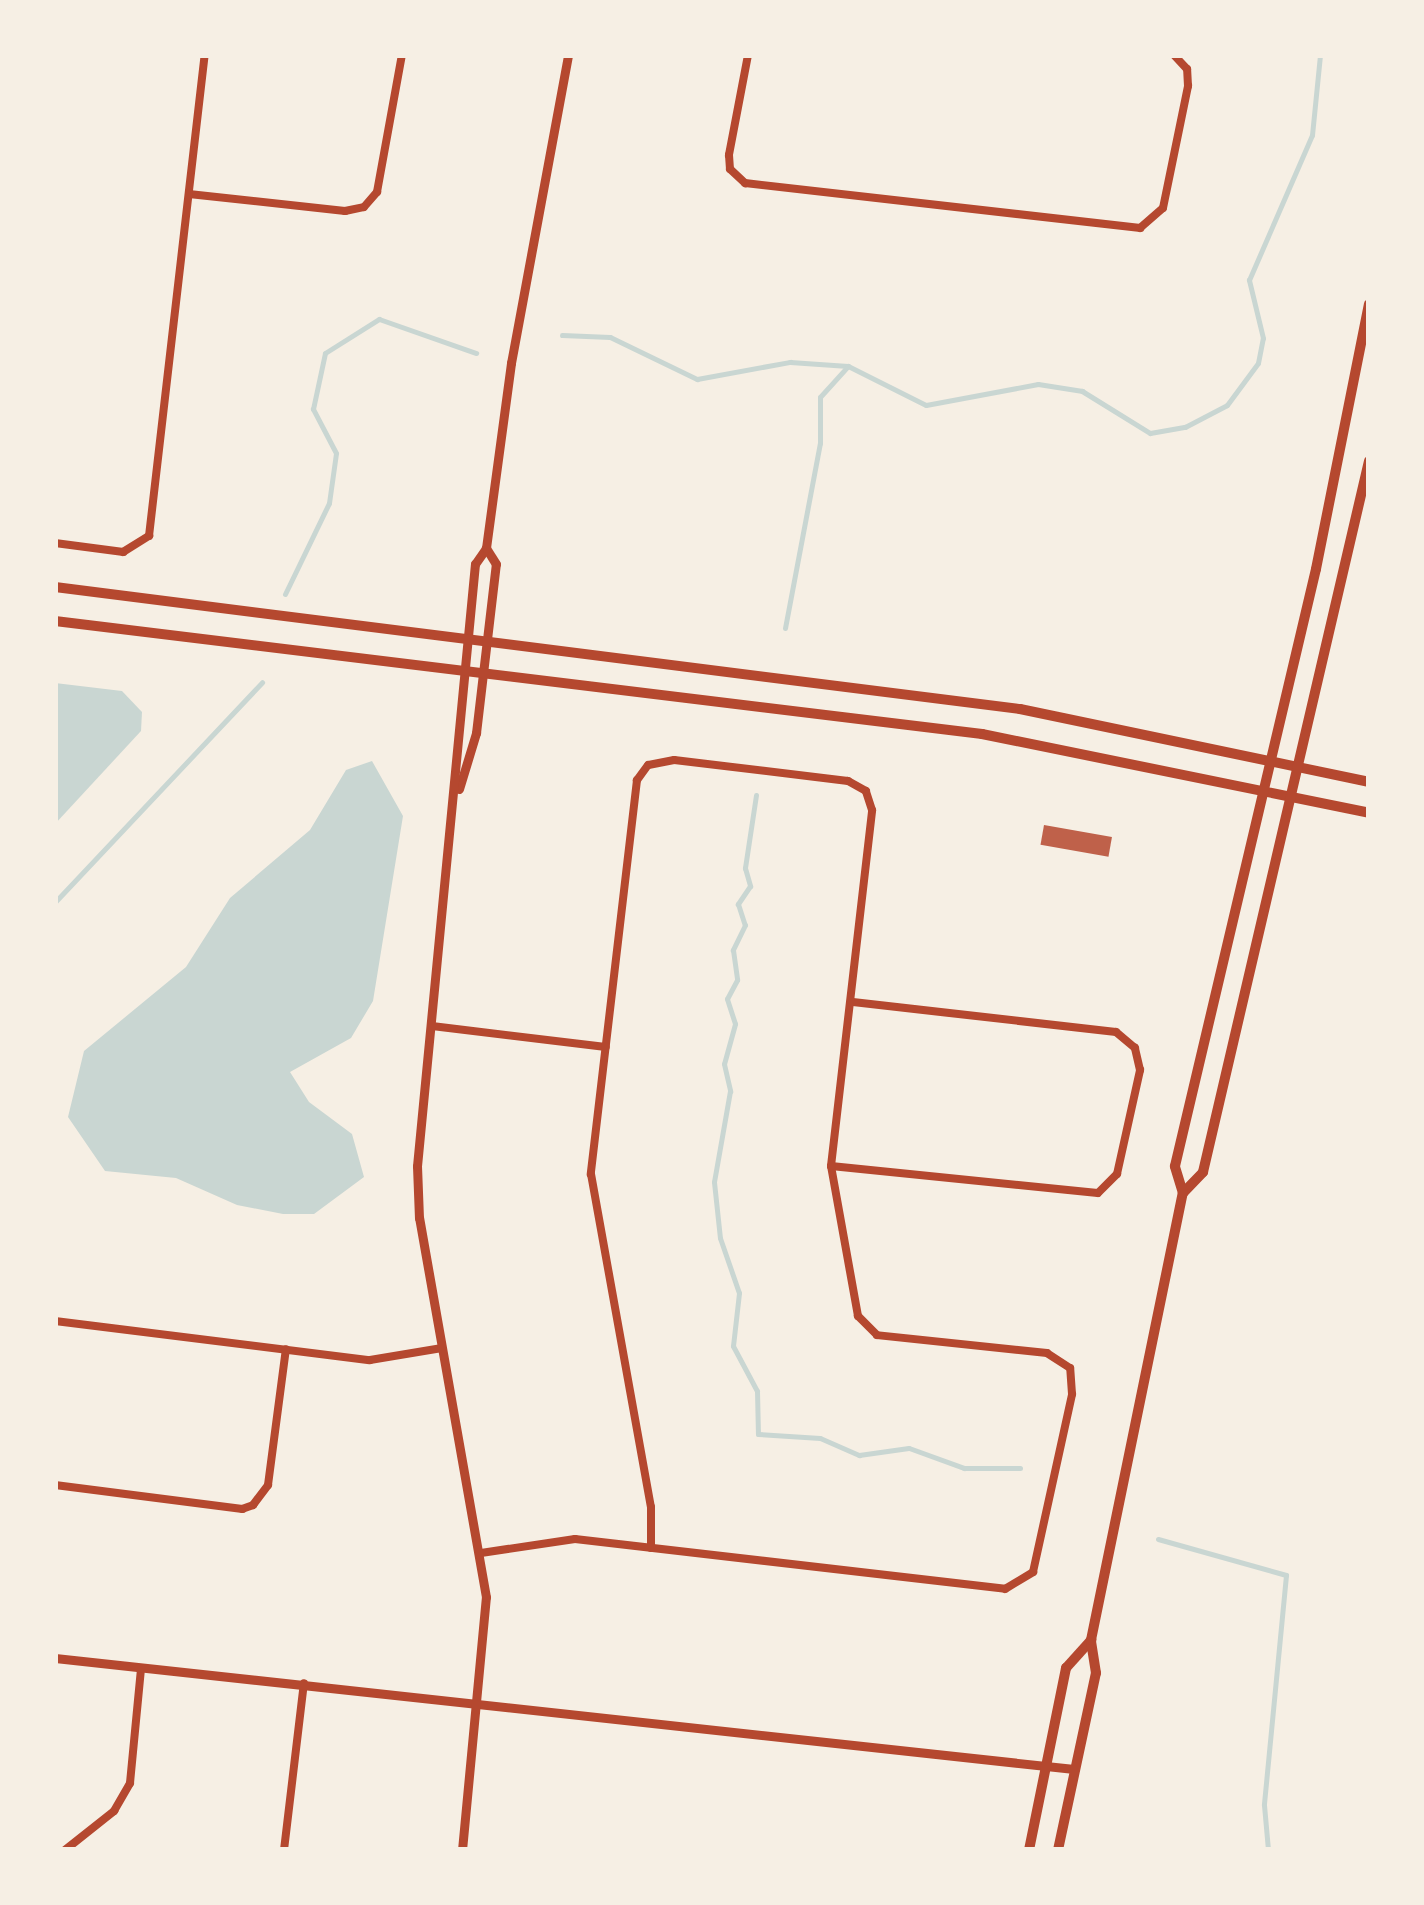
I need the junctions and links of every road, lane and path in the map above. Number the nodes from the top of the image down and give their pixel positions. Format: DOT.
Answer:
graph roads {
  1 [pos="205,55"];
  2 [pos="402,55"];
  3 [pos="568,55"];
  4 [pos="748,55"];
  5 [pos="1174,55"];
  6 [pos="190,194"];
  7 [pos="1369,304"];
  8 [pos="1369,461"];
  9 [pos="55,543"];
  10 [pos="486,548"];
  11 [pos="55,587"];
  12 [pos="55,622"];
  13 [pos="466,637"];
  14 [pos="487,640"];
  15 [pos="462,669"];
  16 [pos="483,672"];
  17 [pos="1272,761"];
  18 [pos="1300,767"];
  19 [pos="1369,782"];
  20 [pos="1266,790"];
  21 [pos="1294,796"];
  22 [pos="456,798"];
  23 [pos="1369,812"];
  24 [pos="851,1002"];
  25 [pos="432,1026"];
  26 [pos="606,1047"];
  27 [pos="832,1166"];
  28 [pos="1183,1193"];
  29 [pos="55,1321"];
  30 [pos="286,1348"];
  31 [pos="442,1348"];
  32 [pos="55,1486"];
  33 [pos="651,1548"];
  34 [pos="481,1553"];
  35 [pos="1090,1640"];
  36 [pos="55,1658"];
  37 [pos="140,1669"];
  38 [pos="304,1684"];
  39 [pos="479,1702"];
  40 [pos="1048,1766"];
  41 [pos="1074,1769"];
  42 [pos="66,1850"];
  43 [pos="284,1850"];
  44 [pos="462,1850"];
  45 [pos="1029,1850"];
  46 [pos="1058,1850"];
  1 -- 6 [label="street"];
  2 -- 6 [label="street"];
  3 -- 10 [label="street"];
  4 -- 5 [label="street"];
  6 -- 9 [label="street"];
  7 -- 17 [label="main road"];
  8 -- 18 [label="main road"];
  10 -- 13 [label="street"];
  10 -- 14 [label="street"];
  11 -- 13 [label="main road"];
  12 -- 15 [label="main road"];
  13 -- 14 [label="main road"];
  13 -- 15 [label="street"];
  14 -- 16 [label="street"];
  14 -- 17 [label="main road"];
  15 -- 16 [label="main road"];
  15 -- 22 [label="street"];
  16 -- 20 [label="main road"];
  16 -- 22 [label="street"];
  17 -- 18 [label="main road"];
  17 -- 20 [label="main road"];
  18 -- 19 [label="main road"];
  18 -- 21 [label="main road"];
  20 -- 21 [label="main road"];
  20 -- 28 [label="main road"];
  21 -- 23 [label="main road"];
  21 -- 28 [label="main road"];
  22 -- 25 [label="street"];
  24 -- 26 [label="street"];
  24 -- 27 [label="street"];
  24 -- 27 [label="street"];
  25 -- 26 [label="street"];
  25 -- 31 [label="street"];
  26 -- 33 [label="street"];
  27 -- 33 [label="street"];
  28 -- 35 [label="main road"];
  29 -- 30 [label="street"];
  30 -- 31 [label="street"];
  30 -- 32 [label="street"];
  31 -- 34 [label="street"];
  33 -- 34 [label="street"];
  34 -- 39 [label="street"];
  35 -- 40 [label="main road"];
  35 -- 41 [label="main road"];
  36 -- 37 [label="street"];
  37 -- 38 [label="street"];
  37 -- 42 [label="street"];
  38 -- 39 [label="street"];
  38 -- 43 [label="street"];
  39 -- 40 [label="street"];
  39 -- 44 [label="street"];
  40 -- 41 [label="street"];
  40 -- 45 [label="main road"];
  41 -- 46 [label="main road"];
}
